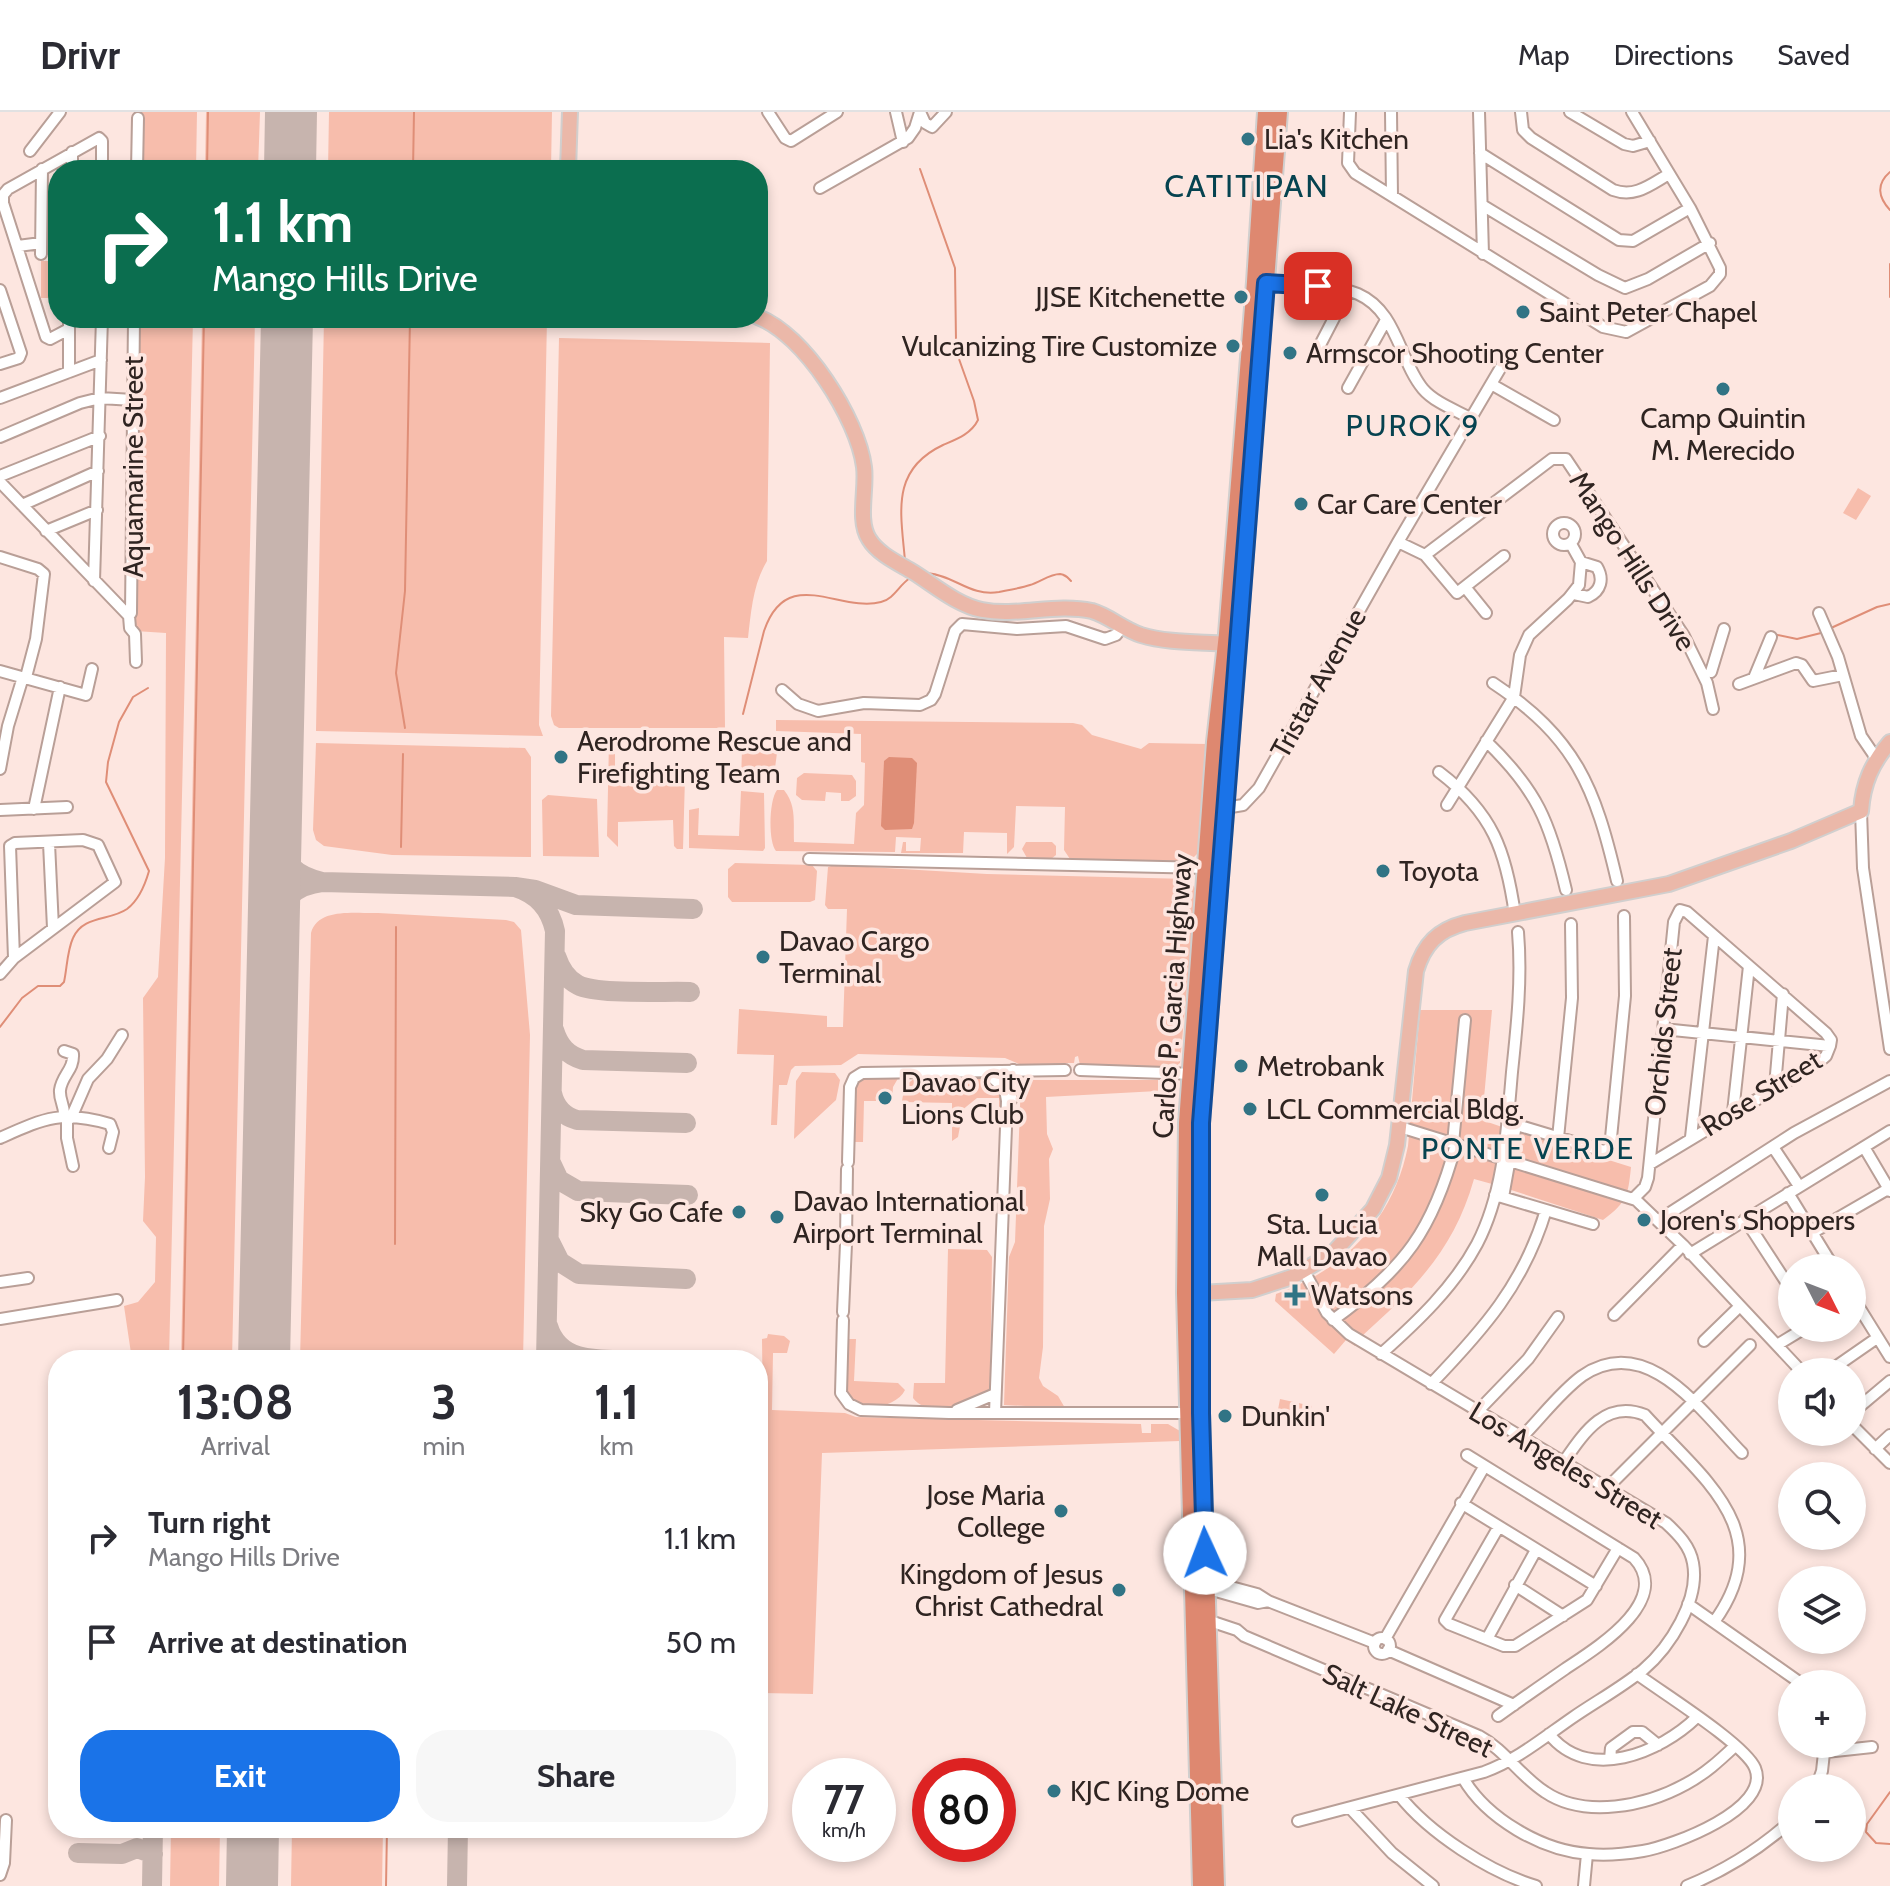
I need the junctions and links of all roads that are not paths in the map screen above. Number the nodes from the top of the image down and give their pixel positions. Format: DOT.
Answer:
graph roads {
  1 [pos="60,112"];
  2 [pos="570,112"];
  3 [pos="768,112"];
  4 [pos="837,112"];
  5 [pos="896,112"];
  6 [pos="920,112"];
  7 [pos="946,112"];
  8 [pos="1266,112"];
  9 [pos="1279,112"];
  10 [pos="1350,112"];
  11 [pos="1391,112"];
  12 [pos="1479,112"];
  13 [pos="1521,112"];
  14 [pos="1570,112"];
  15 [pos="1632,112"];
  16 [pos="138,118"];
  17 [pos="1650,141"];
  18 [pos="903,142"];
  19 [pos="30,151"];
  20 [pos="72,152"];
  21 [pos="1480,153"];
  22 [pos="58,160"];
  23 [pos="72,160"];
  24 [pos="101,160"];
  25 [pos="137,160"];
  26 [pos="568,160"];
  27 [pos="48,166"];
  28 [pos="42,169"];
  29 [pos="1669,174"];
  30 [pos="820,188"];
  31 [pos="1392,196"];
  32 [pos="1482,205"];
  33 [pos="1690,208"];
  34 [pos="1710,243"];
  35 [pos="18,246"];
  36 [pos="1483,254"];
  37 [pos="1261,283"];
  38 [pos="0,290"];
  39 [pos="1348,291"];
  40 [pos="1386,320"];
  41 [pos="768,323"];
  42 [pos="63,328"];
  43 [pos="69,328"];
  44 [pos="102,328"];
  45 [pos="134,328"];
  46 [pos="1320,345"];
  47 [pos="101,360"];
  48 [pos="1504,362"];
  49 [pos="0,364"];
  50 [pos="69,372"];
  51 [pos="1491,384"];
  52 [pos="1348,388"];
  53 [pos="0,398"];
  54 [pos="100,398"];
  55 [pos="133,400"];
  56 [pos="1470,418"];
  57 [pos="1554,420"];
  58 [pos="100,436"];
  59 [pos="0,437"];
  60 [pos="98,471"];
  61 [pos="0,479"];
  62 [pos="22,505"];
  63 [pos="97,510"];
  64 [pos="46,531"];
  65 [pos="1398,542"];
  66 [pos="1571,544"];
  67 [pos="1425,555"];
  68 [pos="1504,556"];
  69 [pos="1,562"];
  70 [pos="1581,562"];
  71 [pos="94,581"];
  72 [pos="1465,587"];
  73 [pos="1574,594"];
  74 [pos="1236,595"];
  75 [pos="1486,613"];
  76 [pos="129,616"];
  77 [pos="1821,616"];
  78 [pos="1122,627"];
  79 [pos="1724,629"];
  80 [pos="1771,637"];
  81 [pos="1226,644"];
  82 [pos="1693,651"];
  83 [pos="1716,656"];
  84 [pos="136,662"];
  85 [pos="92,669"];
  86 [pos="0,671"];
  87 [pos="1711,672"];
  88 [pos="1843,675"];
  89 [pos="25,677"];
  90 [pos="1754,678"];
  91 [pos="1493,683"];
  92 [pos="1739,684"];
  93 [pos="60,687"];
  94 [pos="782,690"];
  95 [pos="1514,697"];
  96 [pos="1713,709"];
  97 [pos="1486,741"];
  98 [pos="1223,742"];
  99 [pos="1890,742"];
  100 [pos="1876,758"];
  101 [pos="0,769"];
  102 [pos="1439,772"];
  103 [pos="1458,786"];
  104 [pos="1447,805"];
  105 [pos="67,807"];
  106 [pos="1225,808"];
  107 [pos="34,809"];
  108 [pos="0,810"];
  109 [pos="1861,811"];
  110 [pos="49,843"];
  111 [pos="809,859"];
  112 [pos="1214,873"];
  113 [pos="5,878"];
  114 [pos="1617,881"];
  115 [pos="1566,890"];
  116 [pos="1515,915"];
  117 [pos="1624,916"];
  118 [pos="1571,924"];
  119 [pos="53,928"];
  120 [pos="1518,932"];
  121 [pos="1714,936"];
  122 [pos="14,958"];
  123 [pos="1749,966"];
  124 [pos="0,974"];
  125 [pos="1783,994"];
  126 [pos="1465,1020"];
  127 [pos="1663,1029"];
  128 [pos="1703,1033"];
  129 [pos="122,1035"];
  130 [pos="1742,1037"];
  131 [pos="1779,1041"];
  132 [pos="1830,1046"];
  133 [pos="1890,1049"];
  134 [pos="64,1051"];
  135 [pos="1013,1070"];
  136 [pos="1065,1070"];
  137 [pos="1080,1070"];
  138 [pos="986,1072"];
  139 [pos="1197,1074"];
  140 [pos="1890,1081"];
  141 [pos="1775,1086"];
  142 [pos="1733,1112"];
  143 [pos="67,1117"];
  144 [pos="1512,1124"];
  145 [pos="1400,1127"];
  146 [pos="1890,1131"];
  147 [pos="1691,1137"];
  148 [pos="0,1138"];
  149 [pos="1558,1138"];
  150 [pos="1455,1144"];
  151 [pos="1773,1147"];
  152 [pos="1864,1147"];
  153 [pos="109,1148"];
  154 [pos="1506,1159"];
  155 [pos="1650,1164"];
  156 [pos="73,1166"];
  157 [pos="1799,1186"];
  158 [pos="1889,1190"];
  159 [pos="1788,1193"];
  160 [pos="1499,1196"];
  161 [pos="1634,1198"];
  162 [pos="1546,1210"];
  163 [pos="1745,1219"];
  164 [pos="1659,1220"];
  165 [pos="1593,1224"];
  166 [pos="1812,1233"];
  167 [pos="1000,1241"];
  168 [pos="1687,1250"];
  169 [pos="1825,1254"];
  170 [pos="1778,1270"];
  171 [pos="1304,1271"];
  172 [pos="28,1278"];
  173 [pos="0,1282"];
  174 [pos="1200,1293"];
  175 [pos="117,1300"];
  176 [pos="1740,1306"];
  177 [pos="1614,1315"];
  178 [pos="1558,1317"];
  179 [pos="0,1319"];
  180 [pos="1333,1320"];
  181 [pos="1866,1320"];
  182 [pos="1877,1338"];
  183 [pos="1704,1341"];
  184 [pos="1782,1342"];
  185 [pos="1750,1345"];
  186 [pos="1777,1345"];
  187 [pos="1381,1354"];
  188 [pos="1890,1357"];
  189 [pos="1789,1358"];
  190 [pos="1848,1358"];
  191 [pos="1890,1381"];
  192 [pos="1431,1384"];
  193 [pos="995,1394"];
  194 [pos="1866,1401"];
  195 [pos="1692,1403"];
  196 [pos="1477,1412"];
  197 [pos="949,1413"];
  198 [pos="995,1413"];
  199 [pos="1194,1413"];
  200 [pos="1662,1433"];
  201 [pos="1890,1435"];
  202 [pos="1521,1438"];
  203 [pos="1866,1440"];
  204 [pos="1875,1449"];
  205 [pos="1742,1453"];
  206 [pos="1467,1455"];
  207 [pos="1563,1463"];
  208 [pos="1890,1463"];
  209 [pos="1484,1467"];
  210 [pos="1607,1488"];
  211 [pos="1461,1503"];
  212 [pos="1498,1528"];
  213 [pos="1618,1548"];
  214 [pos="1536,1550"];
  215 [pos="1200,1584"];
  216 [pos="1515,1585"];
  217 [pos="1596,1586"];
  218 [pos="1688,1604"];
  219 [pos="1563,1616"];
  220 [pos="1714,1622"];
  221 [pos="1207,1624"];
  222 [pos="1487,1639"];
  223 [pos="1382,1644"];
  224 [pos="1782,1670"];
  225 [pos="1637,1674"];
  226 [pos="1514,1705"];
  227 [pos="1498,1716"];
  228 [pos="1697,1717"];
  229 [pos="1549,1734"];
  230 [pos="1658,1745"];
  231 [pos="1735,1746"];
  232 [pos="1866,1747"];
  233 [pos="1872,1747"];
  234 [pos="1610,1759"];
  235 [pos="1510,1761"];
  236 [pos="1463,1778"];
  237 [pos="1399,1795"];
  238 [pos="1350,1808"];
  239 [pos="6,1820"];
  240 [pos="1298,1821"];
  241 [pos="1778,1832"];
  242 [pos="1587,1854"];
  243 [pos="0,1875"];
  244 [pos="1201,1886"];
  245 [pos="1216,1886"];
  246 [pos="1433,1886"];
  247 [pos="1536,1886"];
  248 [pos="1584,1886"];
  249 [pos="1687,1886"];
  1 -- 19 [label="street"];
  2 -- 26 [label="main road"];
  3 -- 4 [label="street"];
  5 -- 18 [label="street"];
  6 -- 7 [label="street"];
  6 -- 18 [label="street"];
  8 -- 37 [label="highway, Carlos P. Garcia Highway"];
  9 -- 37 [label="highway, Carlos P. Garcia Highway"];
  10 -- 31 [label="street"];
  11 -- 31 [label="street"];
  12 -- 21 [label="street"];
  13 -- 29 [label="street"];
  14 -- 17 [label="street"];
  15 -- 17 [label="street"];
  16 -- 25 [label="street"];
  17 -- 29 [label="street"];
  18 -- 30 [label="street"];
  20 -- 22 [label="street"];
  20 -- 23 [label="street"];
  20 -- 24 [label="street"];
  21 -- 32 [label="street"];
  21 -- 33 [label="street"];
  27 -- 28 [label="street"];
  28 -- 35 [label="street"];
  28 -- 35 [label="street"];
  29 -- 33 [label="street"];
  31 -- 36 [label="street"];
  32 -- 34 [label="street"];
  32 -- 36 [label="street"];
  33 -- 34 [label="street"];
  34 -- 36 [label="street"];
  35 -- 42 [label="street"];
  37 -- 39 [label="street"];
  37 -- 74 [label="highway, Carlos P. Garcia Highway"];
  38 -- 49 [label="street"];
  39 -- 40 [label="street"];
  39 -- 46 [label="street"];
  40 -- 52 [label="street"];
  40 -- 56 [label="street"];
  41 -- 78 [label="main road"];
  43 -- 50 [label="street"];
  44 -- 47 [label="street"];
  45 -- 55 [label="street, Aquamarine Street"];
  47 -- 50 [label="street"];
  47 -- 54 [label="street"];
  48 -- 51 [label="street"];
  50 -- 53 [label="street"];
  51 -- 56 [label="street"];
  51 -- 57 [label="street"];
  54 -- 55 [label="street"];
  54 -- 58 [label="street"];
  54 -- 59 [label="street"];
  55 -- 76 [label="street, Aquamarine Street"];
  56 -- 65 [label="street"];
  58 -- 60 [label="street"];
  58 -- 61 [label="street"];
  60 -- 62 [label="street"];
  60 -- 63 [label="street"];
  61 -- 62 [label="street"];
  62 -- 64 [label="street"];
  63 -- 64 [label="street"];
  63 -- 71 [label="street"];
  64 -- 71 [label="street"];
  65 -- 67 [label="street"];
  65 -- 106 [label="street, Tristar Avenue"];
  66 -- 70 [label="street"];
  67 -- 72 [label="street"];
  67 -- 82 [label="street, Mango Hills Drive"];
  68 -- 72 [label="street"];
  69 -- 89 [label="street"];
  70 -- 73 [label="street"];
  70 -- 73 [label="street"];
  71 -- 76 [label="street"];
  72 -- 75 [label="street"];
  73 -- 95 [label="street"];
  74 -- 81 [label="highway, Carlos P. Garcia Highway"];
  74 -- 98 [label="highway, Carlos P. Garcia Highway"];
  76 -- 84 [label="street, Aquamarine Street"];
  77 -- 88 [label="street"];
  78 -- 81 [label="main road"];
  78 -- 94 [label="street"];
  79 -- 83 [label="street"];
  80 -- 90 [label="street"];
  81 -- 98 [label="highway, Carlos P. Garcia Highway"];
  82 -- 83 [label="street"];
  82 -- 96 [label="street, Mango Hills Drive"];
  83 -- 87 [label="street"];
  85 -- 93 [label="street"];
  86 -- 89 [label="street"];
  88 -- 90 [label="street"];
  88 -- 100 [label="street"];
  89 -- 93 [label="street"];
  89 -- 101 [label="street"];
  90 -- 92 [label="street"];
  91 -- 95 [label="street"];
  93 -- 107 [label="street"];
  95 -- 97 [label="street"];
  95 -- 114 [label="street"];
  97 -- 103 [label="street"];
  97 -- 115 [label="street"];
  98 -- 106 [label="highway, Carlos P. Garcia Highway"];
  98 -- 112 [label="highway, Carlos P. Garcia Highway"];
  99 -- 100 [label="main road"];
  100 -- 109 [label="main road"];
  102 -- 103 [label="street"];
  103 -- 104 [label="street"];
  103 -- 116 [label="street"];
  105 -- 107 [label="street"];
  106 -- 112 [label="highway, Carlos P. Garcia Highway"];
  107 -- 108 [label="street"];
  109 -- 116 [label="main road"];
  109 -- 133 [label="street"];
  110 -- 113 [label="street"];
  110 -- 119 [label="street"];
  110 -- 119 [label="street"];
  111 -- 112 [label="street"];
  112 -- 139 [label="highway, Carlos P. Garcia Highway"];
  113 -- 122 [label="street"];
  116 -- 145 [label="main road"];
  117 -- 149 [label="street"];
  118 -- 149 [label="street"];
  119 -- 122 [label="street"];
  120 -- 144 [label="street"];
  121 -- 123 [label="street"];
  121 -- 127 [label="street, Orchids Street"];
  121 -- 128 [label="street"];
  122 -- 124 [label="street"];
  123 -- 125 [label="street"];
  123 -- 130 [label="street"];
  125 -- 131 [label="street"];
  125 -- 132 [label="street"];
  126 -- 150 [label="street"];
  127 -- 128 [label="street"];
  127 -- 155 [label="street, Orchids Street"];
  128 -- 130 [label="street"];
  128 -- 147 [label="street"];
  129 -- 143 [label="street"];
  130 -- 131 [label="street"];
  130 -- 142 [label="street"];
  131 -- 132 [label="street"];
  131 -- 141 [label="street"];
  132 -- 141 [label="street, Rose Street"];
  134 -- 143 [label="street"];
  135 -- 136 [label="street"];
  135 -- 138 [label="street"];
  135 -- 167 [label="street"];
  137 -- 139 [label="street"];
  138 -- 167 [label="street"];
  138 -- 197 [label="street"];
  139 -- 174 [label="highway, Carlos P. Garcia Highway"];
  139 -- 199 [label="highway, Carlos P. Garcia Highway"];
  140 -- 151 [label="street"];
  141 -- 142 [label="street, Rose Street"];
  142 -- 147 [label="street, Rose Street"];
  143 -- 148 [label="street"];
  143 -- 153 [label="street"];
  143 -- 156 [label="street"];
  144 -- 149 [label="street"];
  144 -- 154 [label="street"];
  145 -- 150 [label="street"];
  145 -- 171 [label="main road"];
  146 -- 152 [label="street"];
  147 -- 155 [label="street, Rose Street"];
  150 -- 154 [label="street"];
  150 -- 180 [label="street"];
  151 -- 157 [label="street"];
  151 -- 164 [label="street"];
  152 -- 157 [label="street"];
  152 -- 158 [label="street"];
  154 -- 160 [label="street"];
  154 -- 161 [label="street"];
  155 -- 161 [label="street, Orchids Street"];
  157 -- 159 [label="street"];
  158 -- 166 [label="street"];
  159 -- 163 [label="street"];
  159 -- 166 [label="street"];
  160 -- 162 [label="street"];
  160 -- 187 [label="street"];
  161 -- 164 [label="street"];
  162 -- 165 [label="street"];
  162 -- 192 [label="street"];
  163 -- 168 [label="street"];
  163 -- 170 [label="street"];
  164 -- 168 [label="street"];
  166 -- 169 [label="street"];
  167 -- 193 [label="street"];
  168 -- 176 [label="street"];
  168 -- 177 [label="street"];
  171 -- 174 [label="main road"];
  171 -- 180 [label="street, Los Angeles Street"];
  172 -- 173 [label="street"];
  174 -- 199 [label="highway, Carlos P. Garcia Highway"];
  175 -- 179 [label="street"];
  176 -- 183 [label="street"];
  176 -- 186 [label="street"];
  178 -- 196 [label="street"];
  180 -- 187 [label="street, Los Angeles Street"];
  181 -- 182 [label="street"];
  182 -- 188 [label="street"];
  182 -- 190 [label="street"];
  184 -- 186 [label="street"];
  185 -- 195 [label="street"];
  186 -- 189 [label="street"];
  187 -- 192 [label="street, Los Angeles Street"];
  191 -- 194 [label="street"];
  192 -- 196 [label="street, Los Angeles Street"];
  193 -- 197 [label="street"];
  193 -- 198 [label="street"];
  195 -- 200 [label="street"];
  195 -- 202 [label="street"];
  195 -- 205 [label="street"];
  196 -- 202 [label="street, Los Angeles Street"];
  197 -- 198 [label="street"];
  198 -- 199 [label="street"];
  199 -- 215 [label="highway, Carlos P. Garcia Highway"];
  200 -- 207 [label="street"];
  200 -- 210 [label="street"];
  200 -- 220 [label="street"];
  201 -- 204 [label="street"];
  202 -- 207 [label="street, Los Angeles Street"];
  203 -- 204 [label="street"];
  204 -- 208 [label="street"];
  206 -- 209 [label="street"];
  207 -- 210 [label="street, Los Angeles Street"];
  209 -- 211 [label="street"];
  209 -- 213 [label="street"];
  210 -- 218 [label="street, Los Angeles Street"];
  211 -- 212 [label="street"];
  211 -- 223 [label="street"];
  212 -- 214 [label="street"];
  212 -- 222 [label="street"];
  213 -- 217 [label="street"];
  213 -- 226 [label="street"];
  214 -- 216 [label="street"];
  214 -- 217 [label="street"];
  215 -- 221 [label="highway, Carlos P. Garcia Highway"];
  215 -- 223 [label="street"];
  215 -- 244 [label="highway, Carlos P. Garcia Highway"];
  216 -- 219 [label="street"];
  216 -- 222 [label="street"];
  217 -- 219 [label="street"];
  218 -- 220 [label="street"];
  218 -- 225 [label="street, Los Angeles Street"];
  219 -- 222 [label="street"];
  220 -- 224 [label="street"];
  221 -- 235 [label="street, Salt Lake Street"];
  221 -- 245 [label="highway, Carlos P. Garcia Highway"];
  223 -- 226 [label="street"];
  225 -- 228 [label="street"];
  225 -- 229 [label="street, Los Angeles Street"];
  226 -- 227 [label="street"];
  228 -- 230 [label="street"];
  228 -- 231 [label="street"];
  229 -- 234 [label="street"];
  229 -- 235 [label="street, Los Angeles Street"];
  230 -- 234 [label="street"];
  230 -- 234 [label="street"];
  231 -- 235 [label="street, Salt Lake Street"];
  231 -- 242 [label="street"];
  232 -- 233 [label="street"];
  235 -- 236 [label="street, Los Angeles Street"];
  236 -- 237 [label="street, Los Angeles Street"];
  236 -- 242 [label="street"];
  237 -- 238 [label="street, Los Angeles Street"];
  237 -- 247 [label="street"];
  238 -- 240 [label="street, Los Angeles Street"];
  238 -- 246 [label="street"];
  239 -- 243 [label="street"];
  241 -- 249 [label="street"];
  242 -- 248 [label="street"];
}
